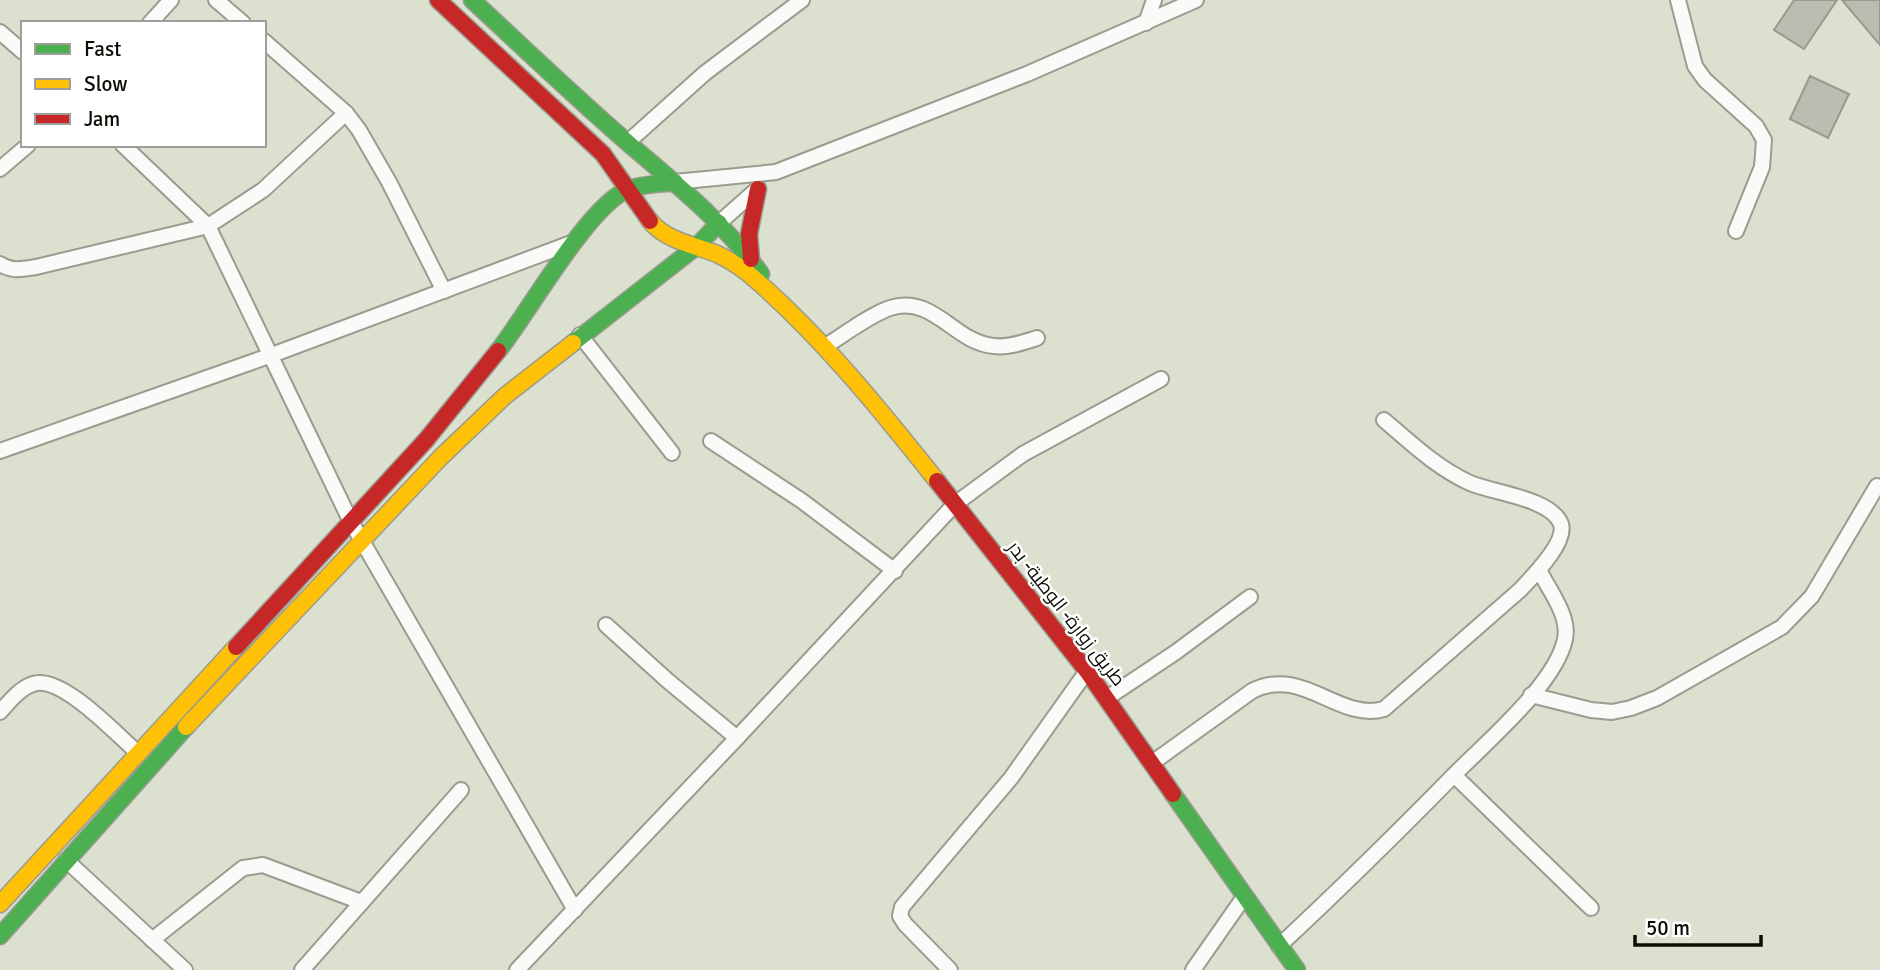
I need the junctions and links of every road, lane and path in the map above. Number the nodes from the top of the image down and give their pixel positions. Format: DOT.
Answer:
graph roads {
  1 [pos="171,0"];
  2 [pos="216,0"];
  3 [pos="438,0"];
  4 [pos="472,0"];
  5 [pos="802,0"];
  6 [pos="1154,0"];
  7 [pos="1196,0"];
  8 [pos="1678,0"];
  9 [pos="152,21"];
  10 [pos="241,21"];
  11 [pos="1146,23"];
  12 [pos="0,32"];
  13 [pos="266,43"];
  14 [pos="21,50"];
  15 [pos="346,113"];
  16 [pos="628,142"];
  17 [pos="26,147"];
  18 [pos="125,147"];
  19 [pos="0,169"];
  20 [pos="776,172"];
  21 [pos="675,182"];
  22 [pos="628,189"];
  23 [pos="758,189"];
  24 [pos="719,223"];
  25 [pos="208,226"];
  26 [pos="1736,231"];
  27 [pos="574,242"];
  28 [pos="696,246"];
  29 [pos="751,258"];
  30 [pos="0,264"];
  31 [pos="444,291"];
  32 [pos="779,302"];
  33 [pos="580,335"];
  34 [pos="1037,338"];
  35 [pos="824,347"];
  36 [pos="269,356"];
  37 [pos="1161,379"];
  38 [pos="1384,420"];
  39 [pos="711,441"];
  40 [pos="0,451"];
  41 [pos="672,453"];
  42 [pos="1877,486"];
  43 [pos="955,504"];
  44 [pos="350,520"];
  45 [pos="362,541"];
  46 [pos="1539,570"];
  47 [pos="895,571"];
  48 [pos="1250,597"];
  49 [pos="606,625"];
  50 [pos="1087,671"];
  51 [pos="1531,695"];
  52 [pos="1107,698"];
  53 [pos="0,712"];
  54 [pos="737,738"];
  55 [pos="138,754"];
  56 [pos="1152,763"];
  57 [pos="1454,775"];
  58 [pos="461,790"];
  59 [pos="66,860"];
  60 [pos="1244,897"];
  61 [pos="361,902"];
  62 [pos="0,904"];
  63 [pos="1591,908"];
  64 [pos="575,910"];
  65 [pos="0,936"];
  66 [pos="152,940"];
  67 [pos="1279,946"];
  68 [pos="185,970"];
  69 [pos="302,970"];
  70 [pos="517,970"];
  71 [pos="950,970"];
  72 [pos="1193,970"];
  73 [pos="1297,970"];
  1 -- 9 [label="street"];
  2 -- 10 [label="street"];
  3 -- 22 [label="main road"];
  4 -- 16 [label="main road"];
  5 -- 16 [label="street"];
  6 -- 11 [label="street"];
  7 -- 11 [label="street"];
  8 -- 26 [label="street"];
  11 -- 20 [label="street"];
  12 -- 14 [label="street"];
  13 -- 15 [label="street"];
  15 -- 25 [label="street"];
  15 -- 31 [label="street"];
  16 -- 21 [label="main road"];
  17 -- 19 [label="street"];
  18 -- 25 [label="street"];
  20 -- 21 [label="street"];
  20 -- 23 [label="street"];
  21 -- 22 [label="main road"];
  21 -- 24 [label="main road"];
  22 -- 27 [label="main road"];
  22 -- 28 [label="main road"];
  23 -- 24 [label="street"];
  23 -- 29 [label="main road"];
  24 -- 28 [label="main road"];
  24 -- 29 [label="main road"];
  25 -- 30 [label="street"];
  25 -- 36 [label="street"];
  27 -- 31 [label="street"];
  27 -- 44 [label="main road"];
  28 -- 32 [label="main road"];
  28 -- 33 [label="main road"];
  29 -- 32 [label="main road"];
  31 -- 36 [label="street"];
  32 -- 35 [label="main road, طريق زوارة- الوطية- بدر"];
  33 -- 41 [label="street"];
  33 -- 45 [label="main road"];
  34 -- 35 [label="street"];
  35 -- 43 [label="main road, طريق زوارة- الوطية- بدر"];
  36 -- 40 [label="street"];
  36 -- 44 [label="street"];
  37 -- 43 [label="street"];
  38 -- 46 [label="street"];
  39 -- 47 [label="street"];
  42 -- 51 [label="street"];
  43 -- 47 [label="street"];
  43 -- 50 [label="main road, طريق زوارة- الوطية- بدر"];
  44 -- 45 [label="street"];
  44 -- 55 [label="main road"];
  45 -- 59 [label="main road"];
  45 -- 64 [label="street"];
  46 -- 51 [label="street"];
  46 -- 56 [label="street"];
  47 -- 54 [label="street"];
  48 -- 52 [label="street"];
  49 -- 54 [label="street"];
  50 -- 52 [label="main road, طريق زوارة- الوطية- بدر"];
  50 -- 71 [label="street"];
  51 -- 57 [label="street"];
  52 -- 56 [label="main road, طريق زوارة- الوطية- بدر"];
  53 -- 55 [label="street"];
  54 -- 64 [label="street"];
  55 -- 62 [label="main road"];
  56 -- 60 [label="main road, طريق زوارة- الوطية- بدر"];
  57 -- 63 [label="street"];
  57 -- 67 [label="street"];
  58 -- 61 [label="street"];
  59 -- 65 [label="main road"];
  59 -- 66 [label="street"];
  60 -- 67 [label="main road, طريق زوارة- الوطية- بدر"];
  60 -- 72 [label="street"];
  61 -- 66 [label="street"];
  61 -- 69 [label="street"];
  64 -- 70 [label="street"];
  66 -- 68 [label="street"];
  67 -- 73 [label="main road, طريق زوارة- الوطية- بدر"];
}
